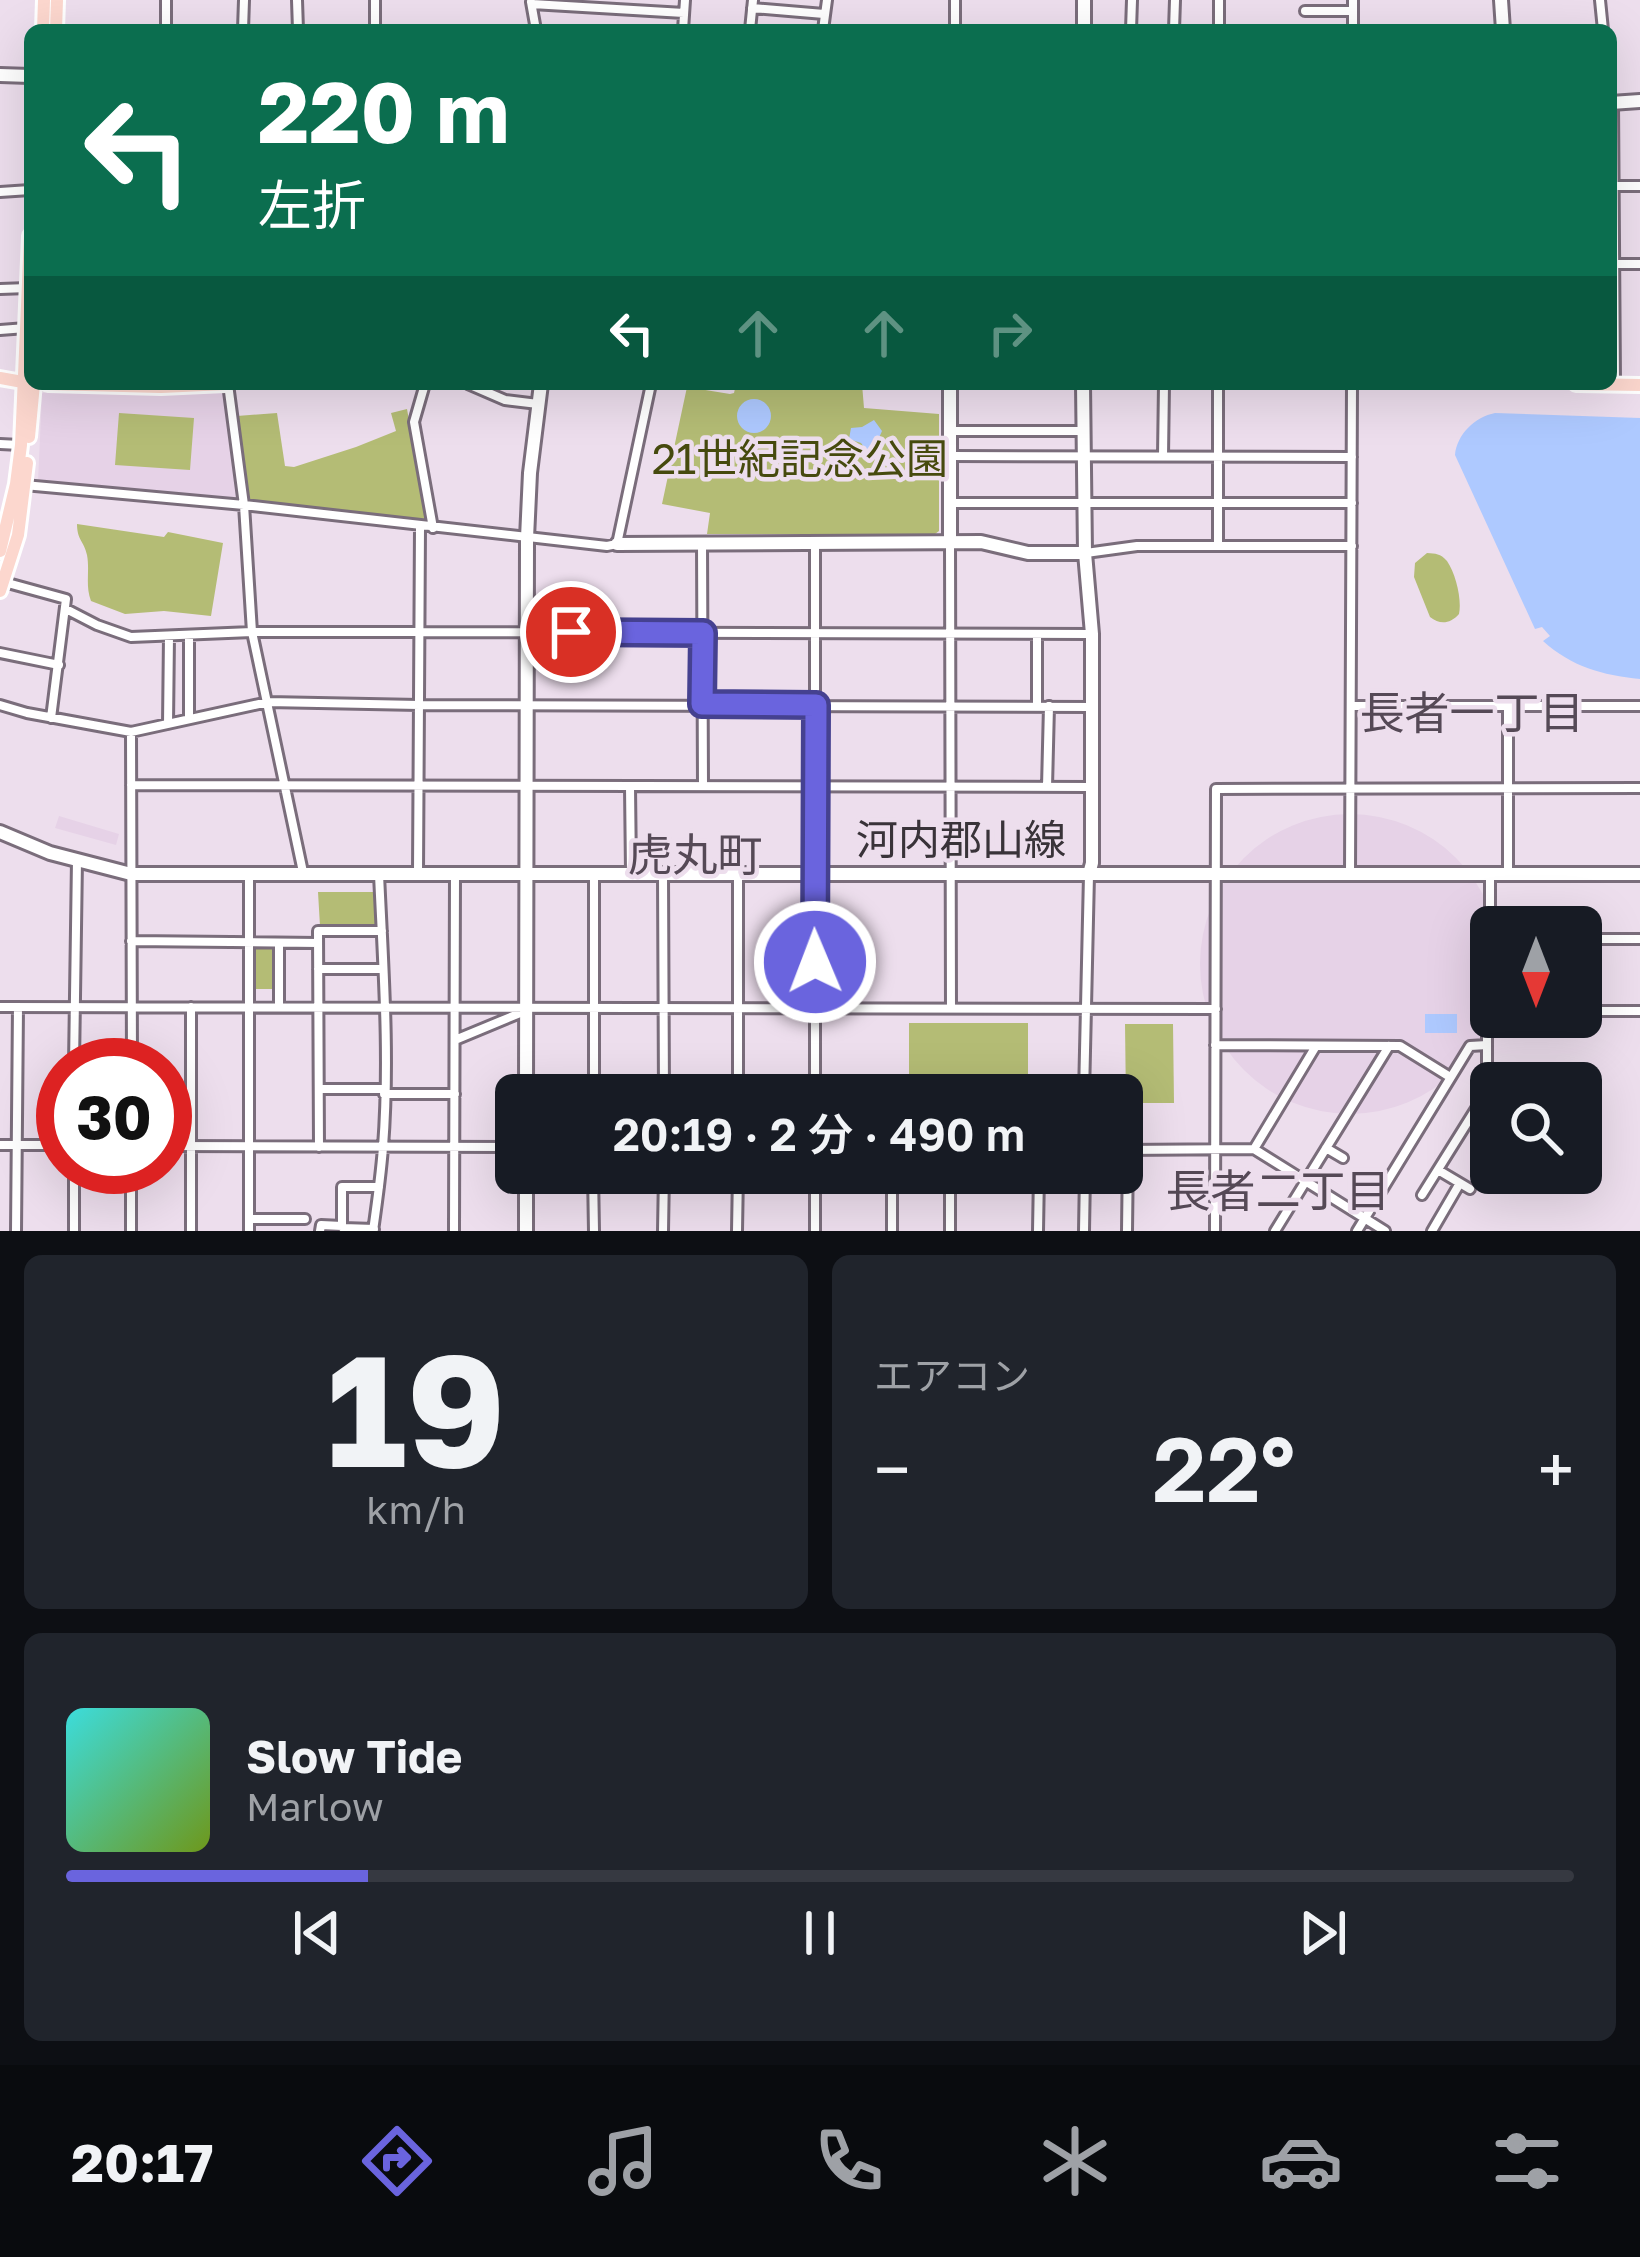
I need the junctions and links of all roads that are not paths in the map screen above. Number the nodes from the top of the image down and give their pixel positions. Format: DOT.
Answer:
graph roads {
  1 [pos="685,0"];
  2 [pos="827,0"];
  3 [pos="531,2"];
  4 [pos="563,3"];
  5 [pos="615,4"];
  6 [pos="753,4"];
  7 [pos="1353,5"];
  8 [pos="1305,11"];
  9 [pos="684,13"];
  10 [pos="824,14"];
  11 [pos="683,24"];
  12 [pos="823,24"];
  13 [pos="28,390"];
  14 [pos="28,390"];
  15 [pos="227,390"];
  16 [pos="423,390"];
  17 [pos="482,390"];
  18 [pos="540,390"];
  19 [pos="650,390"];
  20 [pos="950,390"];
  21 [pos="1083,390"];
  22 [pos="1164,390"];
  23 [pos="1218,390"];
  24 [pos="1352,390"];
  25 [pos="538,404"];
  26 [pos="950,431"];
  27 [pos="1083,431"];
  28 [pos="0,444"];
  29 [pos="21,445"];
  30 [pos="950,456"];
  31 [pos="1083,456"];
  32 [pos="1163,456"];
  33 [pos="1218,456"];
  34 [pos="1352,457"];
  35 [pos="20,485"];
  36 [pos="1083,502"];
  37 [pos="950,503"];
  38 [pos="1218,503"];
  39 [pos="1352,503"];
  40 [pos="244,505"];
  41 [pos="420,527"];
  42 [pos="433,528"];
  43 [pos="527,538"];
  44 [pos="702,542"];
  45 [pos="815,542"];
  46 [pos="950,542"];
  47 [pos="617,544"];
  48 [pos="1218,545"];
  49 [pos="1352,546"];
  50 [pos="0,551"];
  51 [pos="1084,553"];
  52 [pos="1,585"];
  53 [pos="67,609"];
  54 [pos="252,632"];
  55 [pos="419,632"];
  56 [pos="527,632"];
  57 [pos="703,633"];
  58 [pos="815,633"];
  59 [pos="951,634"];
  60 [pos="1037,634"];
  61 [pos="1092,634"];
  62 [pos="169,635"];
  63 [pos="189,635"];
  64 [pos="0,653"];
  65 [pos="59,665"];
  66 [pos="268,702"];
  67 [pos="0,704"];
  68 [pos="702,704"];
  69 [pos="419,705"];
  70 [pos="527,705"];
  71 [pos="816,705"];
  72 [pos="1508,705"];
  73 [pos="950,706"];
  74 [pos="1037,706"];
  75 [pos="1049,706"];
  76 [pos="1093,706"];
  77 [pos="1351,706"];
  78 [pos="1640,706"];
  79 [pos="51,718"];
  80 [pos="189,719"];
  81 [pos="168,724"];
  82 [pos="131,732"];
  83 [pos="131,785"];
  84 [pos="418,785"];
  85 [pos="526,785"];
  86 [pos="284,786"];
  87 [pos="815,786"];
  88 [pos="630,787"];
  89 [pos="703,787"];
  90 [pos="951,787"];
  91 [pos="1047,787"];
  92 [pos="1093,787"];
  93 [pos="1351,787"];
  94 [pos="1509,787"];
  95 [pos="1640,788"];
  96 [pos="0,832"];
  97 [pos="76,860"];
  98 [pos="249,872"];
  99 [pos="303,872"];
  100 [pos="418,872"];
  101 [pos="455,872"];
  102 [pos="527,872"];
  103 [pos="594,872"];
  104 [pos="632,872"];
  105 [pos="379,873"];
  106 [pos="663,873"];
  107 [pos="814,873"];
  108 [pos="951,873"];
  109 [pos="1350,873"];
  110 [pos="130,874"];
  111 [pos="737,874"];
  112 [pos="1089,874"];
  113 [pos="1216,874"];
  114 [pos="1490,874"];
  115 [pos="1508,874"];
  116 [pos="1640,874"];
  117 [pos="1490,906"];
  118 [pos="382,931"];
  119 [pos="1602,939"];
  120 [pos="1640,939"];
  121 [pos="131,941"];
  122 [pos="249,943"];
  123 [pos="279,943"];
  124 [pos="318,943"];
  125 [pos="318,969"];
  126 [pos="383,969"];
  127 [pos="279,1006"];
  128 [pos="318,1006"];
  129 [pos="0,1007"];
  130 [pos="18,1007"];
  131 [pos="75,1007"];
  132 [pos="191,1007"];
  133 [pos="249,1007"];
  134 [pos="384,1007"];
  135 [pos="455,1007"];
  136 [pos="738,1007"];
  137 [pos="816,1007"];
  138 [pos="951,1007"];
  139 [pos="132,1008"];
  140 [pos="595,1008"];
  141 [pos="1085,1008"];
  142 [pos="526,1009"];
  143 [pos="665,1009"];
  144 [pos="1216,1009"];
  145 [pos="1602,1011"];
  146 [pos="1640,1011"];
  147 [pos="74,1038"];
  148 [pos="132,1038"];
  149 [pos="191,1038"];
  150 [pos="1486,1038"];
  151 [pos="454,1040"];
  152 [pos="1216,1045"];
  153 [pos="1486,1045"];
  154 [pos="1316,1046"];
  155 [pos="1389,1046"];
  156 [pos="526,1074"];
  157 [pos="594,1074"];
  158 [pos="664,1074"];
  159 [pos="738,1074"];
  160 [pos="815,1074"];
  161 [pos="1084,1074"];
  162 [pos="1450,1077"];
  163 [pos="319,1089"];
  164 [pos="384,1091"];
  165 [pos="454,1094"];
  166 [pos="0,1145"];
  167 [pos="17,1145"];
  168 [pos="36,1145"];
  169 [pos="192,1146"];
  170 [pos="250,1147"];
  171 [pos="319,1147"];
  172 [pos="383,1147"];
  173 [pos="454,1147"];
  174 [pos="495,1147"];
  175 [pos="1326,1148"];
  176 [pos="1143,1150"];
  177 [pos="1215,1150"];
  178 [pos="1254,1150"];
  179 [pos="1342,1158"];
  180 [pos="1438,1170"];
  181 [pos="1305,1181"];
  182 [pos="1460,1183"];
  183 [pos="379,1187"];
  184 [pos="1470,1190"];
  185 [pos="74,1194"];
  186 [pos="131,1194"];
  187 [pos="190,1194"];
  188 [pos="526,1194"];
  189 [pos="593,1194"];
  190 [pos="664,1194"];
  191 [pos="738,1194"];
  192 [pos="815,1194"];
  193 [pos="892,1194"];
  194 [pos="950,1194"];
  195 [pos="1039,1194"];
  196 [pos="1085,1194"];
  197 [pos="1126,1194"];
  198 [pos="1422,1195"];
  199 [pos="249,1219"];
  200 [pos="1366,1219"];
  201 [pos="305,1220"];
  202 [pos="342,1226"];
  203 [pos="373,1230"];
  204 [pos="16,1231"];
  205 [pos="74,1231"];
  206 [pos="131,1231"];
  207 [pos="190,1231"];
  208 [pos="249,1231"];
  209 [pos="320,1231"];
  210 [pos="454,1231"];
  211 [pos="526,1231"];
  212 [pos="594,1231"];
  213 [pos="663,1231"];
  214 [pos="737,1231"];
  215 [pos="815,1231"];
  216 [pos="892,1231"];
  217 [pos="950,1231"];
  218 [pos="1039,1231"];
  219 [pos="1084,1231"];
  220 [pos="1127,1231"];
  221 [pos="1215,1231"];
  222 [pos="1274,1231"];
  223 [pos="1358,1231"];
  224 [pos="1385,1231"];
  225 [pos="1432,1231"];
  1 -- 9 [label="street"];
  2 -- 10 [label="street"];
  3 -- 4 [label="street"];
  4 -- 5 [label="street"];
  5 -- 9 [label="street"];
  6 -- 10 [label="street"];
  7 -- 8 [label="street"];
  9 -- 11 [label="street"];
  10 -- 12 [label="street"];
  13 -- 29 [label="main road"];
  14 -- 35 [label="main road"];
  15 -- 40 [label="street"];
  16 -- 42 [label="street"];
  17 -- 25 [label="street"];
  18 -- 25 [label="street"];
  19 -- 47 [label="street"];
  20 -- 26 [label="street"];
  21 -- 27 [label="street"];
  22 -- 32 [label="street"];
  23 -- 33 [label="street"];
  24 -- 34 [label="street"];
  25 -- 43 [label="street"];
  26 -- 27 [label="street"];
  26 -- 30 [label="street"];
  27 -- 31 [label="street"];
  28 -- 29 [label="street"];
  29 -- 35 [label="main road"];
  30 -- 31 [label="street"];
  30 -- 37 [label="street"];
  31 -- 32 [label="street"];
  31 -- 36 [label="street"];
  32 -- 33 [label="street"];
  33 -- 34 [label="street"];
  33 -- 38 [label="street"];
  34 -- 39 [label="street"];
  35 -- 40 [label="street"];
  35 -- 50 [label="main road"];
  35 -- 52 [label="main road"];
  36 -- 37 [label="street"];
  36 -- 38 [label="street"];
  36 -- 51 [label="street"];
  37 -- 46 [label="street"];
  38 -- 39 [label="street"];
  38 -- 48 [label="street"];
  39 -- 49 [label="street"];
  40 -- 41 [label="street"];
  40 -- 54 [label="street"];
  41 -- 42 [label="street"];
  41 -- 55 [label="street"];
  42 -- 43 [label="street"];
  43 -- 47 [label="street"];
  43 -- 56 [label="street"];
  44 -- 45 [label="street"];
  44 -- 47 [label="street"];
  44 -- 57 [label="street"];
  45 -- 46 [label="street"];
  45 -- 58 [label="street"];
  46 -- 51 [label="street"];
  46 -- 59 [label="street"];
  48 -- 49 [label="street"];
  48 -- 51 [label="street"];
  49 -- 77 [label="street"];
  51 -- 61 [label="street"];
  52 -- 53 [label="street"];
  53 -- 62 [label="street"];
  53 -- 65 [label="street"];
  54 -- 55 [label="street"];
  54 -- 63 [label="street"];
  54 -- 66 [label="street"];
  55 -- 56 [label="street"];
  55 -- 69 [label="street"];
  56 -- 57 [label="street"];
  56 -- 70 [label="street"];
  57 -- 58 [label="street"];
  57 -- 68 [label="street"];
  58 -- 59 [label="street"];
  58 -- 71 [label="street"];
  59 -- 60 [label="street"];
  59 -- 73 [label="street"];
  60 -- 61 [label="street"];
  60 -- 74 [label="street"];
  61 -- 76 [label="street"];
  62 -- 63 [label="street"];
  62 -- 81 [label="street"];
  63 -- 80 [label="street"];
  64 -- 65 [label="street"];
  65 -- 79 [label="street"];
  66 -- 69 [label="street"];
  66 -- 80 [label="street"];
  66 -- 86 [label="street"];
  67 -- 79 [label="street"];
  68 -- 70 [label="street"];
  68 -- 71 [label="street"];
  68 -- 89 [label="street"];
  69 -- 70 [label="street"];
  69 -- 84 [label="street"];
  70 -- 85 [label="street"];
  71 -- 73 [label="street"];
  71 -- 87 [label="street"];
  72 -- 77 [label="street"];
  72 -- 78 [label="street"];
  72 -- 94 [label="street"];
  73 -- 74 [label="street"];
  73 -- 90 [label="street"];
  74 -- 75 [label="street"];
  75 -- 76 [label="street"];
  75 -- 91 [label="street"];
  76 -- 92 [label="street"];
  77 -- 93 [label="street"];
  79 -- 82 [label="street"];
  80 -- 81 [label="street"];
  81 -- 82 [label="street"];
  82 -- 83 [label="street"];
  83 -- 86 [label="street"];
  83 -- 110 [label="street"];
  84 -- 85 [label="street"];
  84 -- 86 [label="street"];
  84 -- 100 [label="street"];
  85 -- 88 [label="street"];
  85 -- 102 [label="street"];
  86 -- 99 [label="street"];
  87 -- 89 [label="street"];
  87 -- 90 [label="street"];
  87 -- 107 [label="street"];
  88 -- 89 [label="street"];
  88 -- 104 [label="street"];
  90 -- 91 [label="street"];
  90 -- 108 [label="street"];
  91 -- 92 [label="street"];
  92 -- 112 [label="street"];
  93 -- 94 [label="street"];
  93 -- 109 [label="street"];
  93 -- 113 [label="street"];
  94 -- 95 [label="street"];
  94 -- 115 [label="street"];
  96 -- 97 [label="street, 河内郡山線"];
  97 -- 110 [label="street, 河内郡山線"];
  97 -- 131 [label="street"];
  98 -- 99 [label="street, 河内郡山線"];
  98 -- 110 [label="street, 河内郡山線"];
  98 -- 122 [label="street"];
  99 -- 105 [label="street, 河内郡山線"];
  100 -- 101 [label="street, 河内郡山線"];
  100 -- 105 [label="street, 河内郡山線"];
  101 -- 102 [label="street, 河内郡山線"];
  101 -- 135 [label="street"];
  102 -- 103 [label="street, 河内郡山線"];
  102 -- 142 [label="street"];
  103 -- 104 [label="street, 河内郡山線"];
  103 -- 140 [label="street"];
  104 -- 106 [label="street, 河内郡山線"];
  105 -- 118 [label="street"];
  106 -- 111 [label="street, 河内郡山線"];
  106 -- 143 [label="street"];
  107 -- 108 [label="street, 河内郡山線"];
  107 -- 111 [label="street, 河内郡山線"];
  107 -- 137 [label="street"];
  108 -- 112 [label="street, 河内郡山線"];
  108 -- 138 [label="street"];
  109 -- 113 [label="street, 河内郡山線"];
  109 -- 114 [label="street, 河内郡山線"];
  110 -- 121 [label="street"];
  111 -- 136 [label="street"];
  112 -- 113 [label="street, 河内郡山線"];
  112 -- 141 [label="street"];
  113 -- 144 [label="street"];
  114 -- 115 [label="street, 河内郡山線"];
  114 -- 117 [label="street"];
  115 -- 116 [label="street, 河内郡山線"];
  118 -- 124 [label="street"];
  118 -- 126 [label="street"];
  119 -- 120 [label="street"];
  121 -- 122 [label="street"];
  121 -- 139 [label="street"];
  122 -- 123 [label="street"];
  122 -- 133 [label="street"];
  123 -- 124 [label="street"];
  123 -- 127 [label="street"];
  124 -- 125 [label="street"];
  125 -- 126 [label="street"];
  125 -- 128 [label="street"];
  126 -- 134 [label="street"];
  127 -- 128 [label="street"];
  127 -- 133 [label="street"];
  128 -- 134 [label="street"];
  128 -- 163 [label="street"];
  129 -- 130 [label="street"];
  130 -- 131 [label="street"];
  130 -- 167 [label="street"];
  131 -- 139 [label="street"];
  131 -- 147 [label="street"];
  132 -- 133 [label="street"];
  132 -- 139 [label="street"];
  132 -- 149 [label="street"];
  133 -- 170 [label="street"];
  134 -- 135 [label="street"];
  134 -- 164 [label="street"];
  135 -- 142 [label="street"];
  135 -- 151 [label="street"];
  136 -- 137 [label="street"];
  136 -- 143 [label="street"];
  136 -- 159 [label="street"];
  137 -- 138 [label="street"];
  137 -- 160 [label="street"];
  138 -- 141 [label="street"];
  139 -- 148 [label="street"];
  140 -- 142 [label="street"];
  140 -- 143 [label="street"];
  140 -- 157 [label="street"];
  141 -- 144 [label="street"];
  141 -- 161 [label="street"];
  142 -- 151 [label="street"];
  142 -- 156 [label="street"];
  143 -- 158 [label="street"];
  144 -- 152 [label="street"];
  145 -- 146 [label="street"];
  150 -- 153 [label="street"];
  151 -- 165 [label="street"];
  152 -- 154 [label="street"];
  152 -- 177 [label="street"];
  153 -- 162 [label="street"];
  153 -- 180 [label="street"];
  154 -- 155 [label="street"];
  154 -- 178 [label="street"];
  155 -- 162 [label="street"];
  155 -- 175 [label="street"];
  162 -- 200 [label="street"];
  163 -- 164 [label="street"];
  163 -- 171 [label="street"];
  164 -- 165 [label="street"];
  164 -- 172 [label="street"];
  165 -- 173 [label="street"];
  166 -- 167 [label="street"];
  167 -- 168 [label="street"];
  167 -- 204 [label="street"];
  169 -- 170 [label="street"];
  170 -- 171 [label="street"];
  170 -- 199 [label="street"];
  171 -- 172 [label="street"];
  172 -- 173 [label="street"];
  172 -- 183 [label="street"];
  173 -- 174 [label="street"];
  173 -- 210 [label="street"];
  175 -- 179 [label="street"];
  175 -- 181 [label="street"];
  176 -- 177 [label="street"];
  177 -- 178 [label="street"];
  177 -- 221 [label="street"];
  178 -- 181 [label="street"];
  180 -- 182 [label="street"];
  180 -- 198 [label="street"];
  181 -- 200 [label="street"];
  181 -- 222 [label="street"];
  182 -- 184 [label="street"];
  182 -- 225 [label="street"];
  183 -- 202 [label="street"];
  183 -- 203 [label="street"];
  185 -- 205 [label="street"];
  186 -- 206 [label="street"];
  187 -- 207 [label="street"];
  188 -- 211 [label="street"];
  189 -- 212 [label="street"];
  190 -- 213 [label="street"];
  191 -- 214 [label="street"];
  192 -- 215 [label="street"];
  193 -- 216 [label="street"];
  194 -- 217 [label="street"];
  195 -- 218 [label="street"];
  196 -- 219 [label="street"];
  197 -- 220 [label="street"];
  199 -- 201 [label="street"];
  199 -- 208 [label="street"];
  200 -- 223 [label="street"];
  200 -- 224 [label="street"];
  202 -- 203 [label="street"];
  202 -- 209 [label="street"];
}
